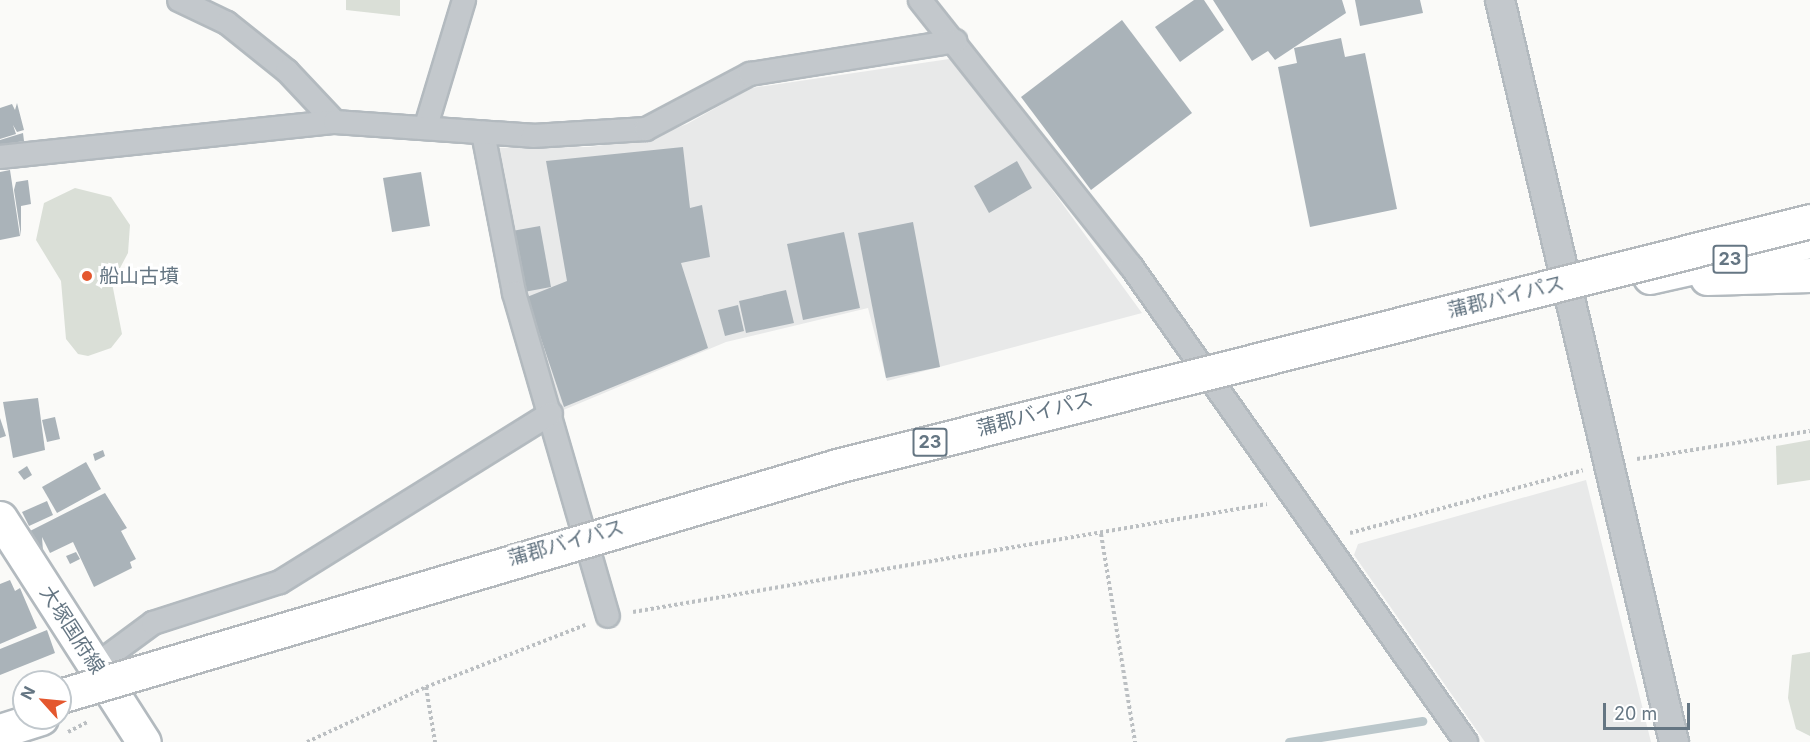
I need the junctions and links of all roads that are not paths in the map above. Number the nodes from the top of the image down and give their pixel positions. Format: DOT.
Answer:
graph roads {
  1 [pos="178,0"];
  2 [pos="464,0"];
  3 [pos="921,0"];
  4 [pos="1500,0"];
  5 [pos="955,41"];
  6 [pos="335,122"];
  7 [pos="426,126"];
  8 [pos="483,133"];
  9 [pos="0,157"];
  10 [pos="1810,221"];
  11 [pos="1810,241"];
  12 [pos="1810,275"];
  13 [pos="1650,277"];
  14 [pos="551,413"];
  15 [pos="0,518"];
  16 [pos="608,616"];
  17 [pos="96,665"];
  18 [pos="72,692"];
  19 [pos="72,716"];
  20 [pos="144,742"];
  21 [pos="1466,742"];
  22 [pos="1674,742"];
  1 -- 6 [label="street"];
  2 -- 7 [label="street"];
  3 -- 5 [label="street"];
  4 -- 22 [label="street"];
  5 -- 8 [label="street"];
  5 -- 21 [label="street"];
  6 -- 7 [label="street"];
  6 -- 9 [label="street"];
  7 -- 8 [label="street"];
  8 -- 14 [label="street"];
  10 -- 18 [label="main road, 蒲郡バイパス / 23, bridge"];
  11 -- 13 [label="main road, 蒲郡バイパス / 23"];
  12 -- 13 [label="main road"];
  13 -- 19 [label="main road, 蒲郡バイパス / 23"];
  14 -- 16 [label="street"];
  14 -- 17 [label="street"];
  15 -- 17 [label="main road, 大塚国府線"];
  17 -- 20 [label="main road, 大塚国府線"];
}
